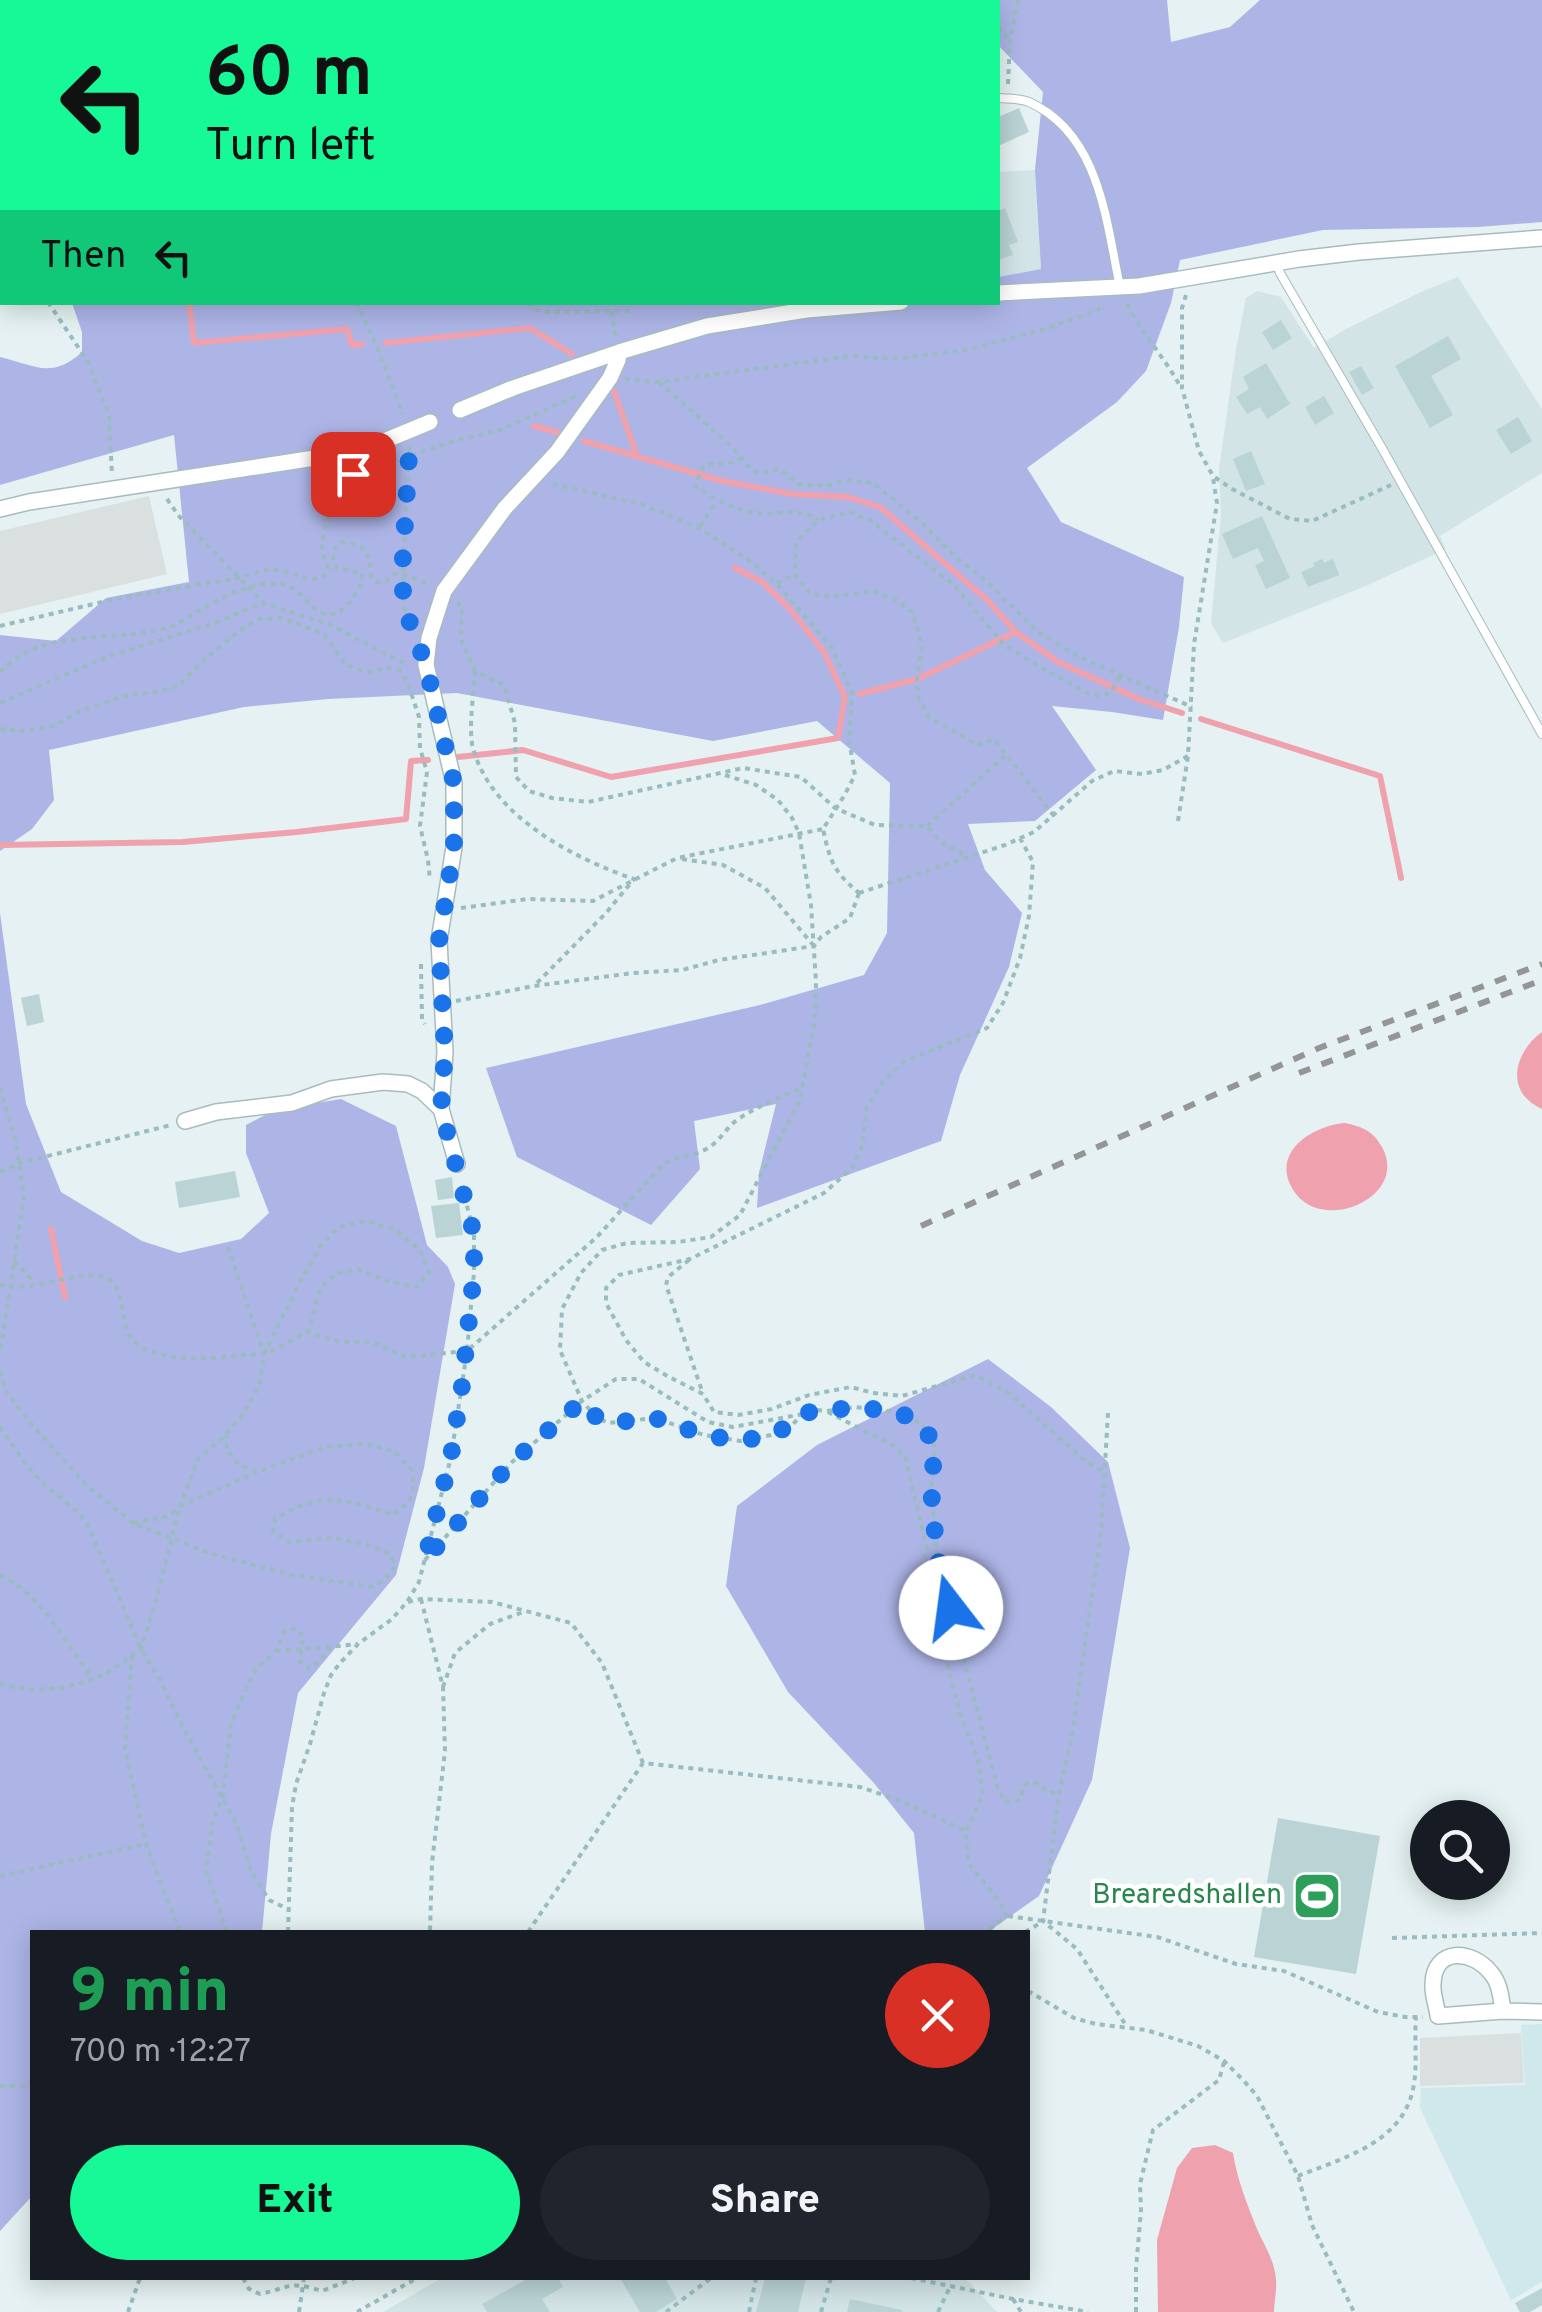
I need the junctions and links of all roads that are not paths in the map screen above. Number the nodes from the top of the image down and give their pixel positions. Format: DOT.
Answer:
graph roads {
  1 [pos="1000,98"];
  2 [pos="1542,238"];
  3 [pos="1277,263"];
  4 [pos="1121,290"];
  5 [pos="1000,293"];
  6 [pos="866,305"];
  7 [pos="619,352"];
  8 [pos="460,410"];
  9 [pos="430,422"];
  10 [pos="0,509"];
  11 [pos="1542,734"];
  12 [pos="441,1109"];
  13 [pos="185,1121"];
  14 [pos="457,1164"];
  15 [pos="1503,2011"];
  16 [pos="1542,2012"];
  1 -- 4 [label="lane"];
  2 -- 3 [label="street"];
  3 -- 4 [label="street"];
  3 -- 11 [label="lane"];
  4 -- 5 [label="street"];
  6 -- 7 [label="street"];
  7 -- 8 [label="street"];
  7 -- 12 [label="street"];
  9 -- 10 [label="street"];
  12 -- 13 [label="street"];
  12 -- 14 [label="street"];
  15 -- 15 [label="street"];
  15 -- 16 [label="street"];
}
